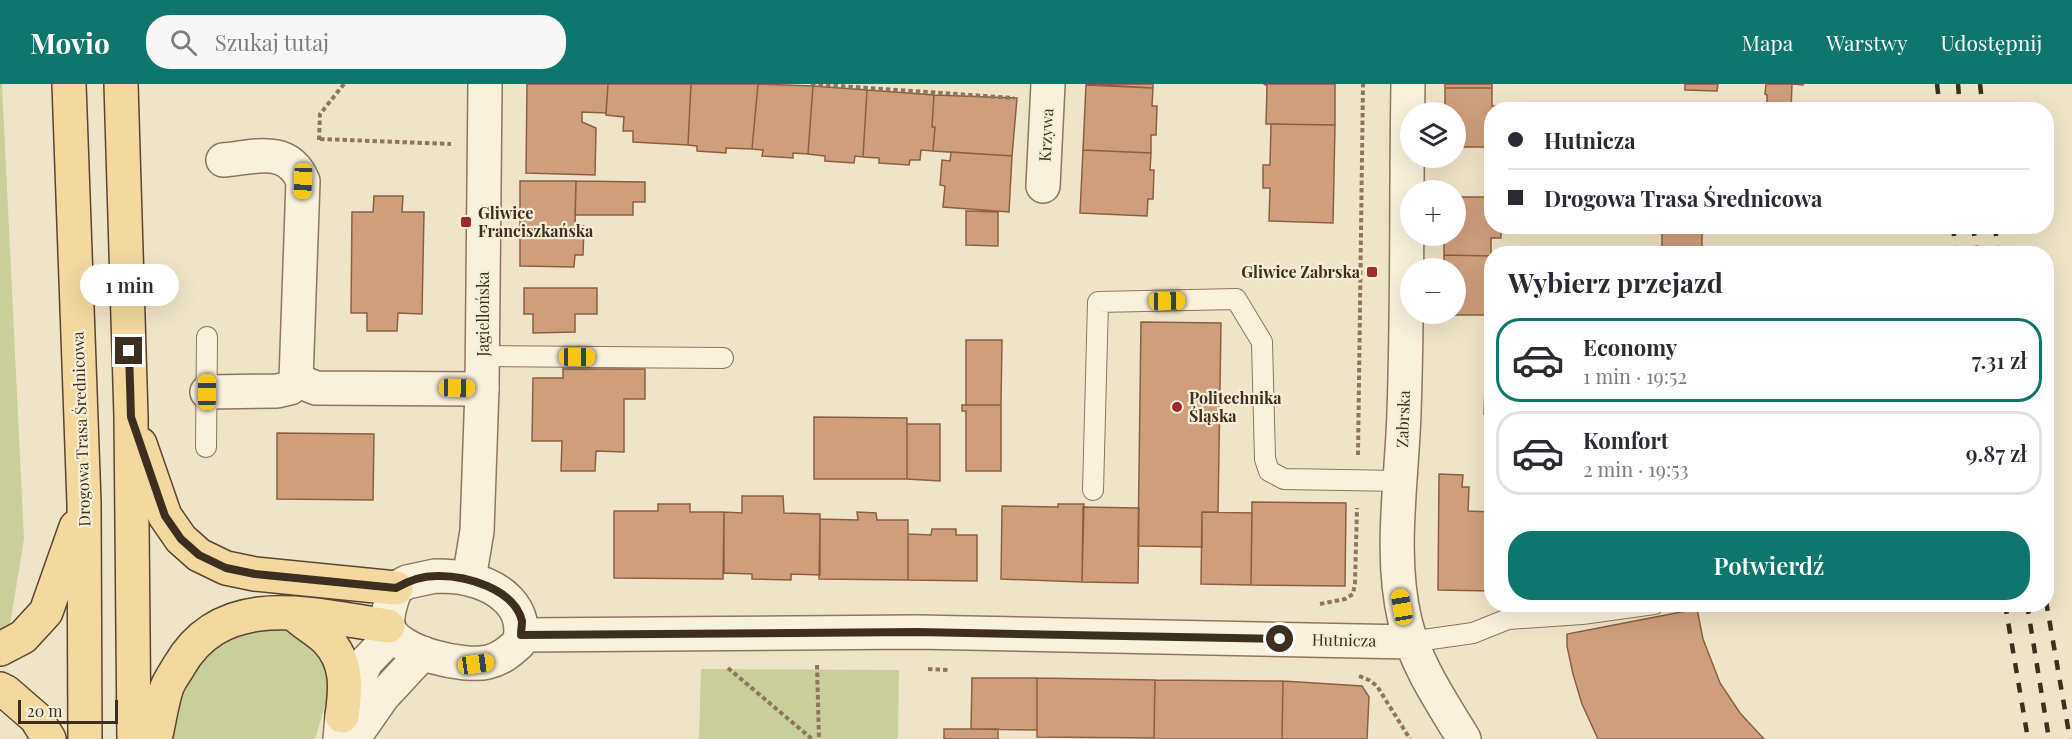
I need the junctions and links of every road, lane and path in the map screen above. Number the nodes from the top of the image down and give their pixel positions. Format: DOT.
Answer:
graph roads {
  1 [pos="69,84"];
  2 [pos="121,84"];
  3 [pos="344,84"];
  4 [pos="485,84"];
  5 [pos="811,84"];
  6 [pos="1048,84"];
  7 [pos="1363,84"];
  8 [pos="1407,84"];
  9 [pos="1019,99"];
  10 [pos="320,140"];
  11 [pos="460,144"];
  12 [pos="223,160"];
  13 [pos="298,170"];
  14 [pos="1043,186"];
  15 [pos="207,337"];
  16 [pos="483,356"];
  17 [pos="723,358"];
  18 [pos="296,380"];
  19 [pos="483,389"];
  20 [pos="207,392"];
  21 [pos="131,417"];
  22 [pos="206,447"];
  23 [pos="1358,481"];
  24 [pos="1400,481"];
  25 [pos="1093,490"];
  26 [pos="84,503"];
  27 [pos="469,579"];
  28 [pos="396,588"];
  29 [pos="1337,600"];
  30 [pos="292,612"];
  31 [pos="1596,612"];
  32 [pos="390,631"];
  33 [pos="521,635"];
  34 [pos="1410,642"];
  35 [pos="0,650"];
  36 [pos="423,653"];
  37 [pos="817,660"];
  38 [pos="726,667"];
  39 [pos="1351,676"];
  40 [pos="0,689"];
  41 [pos="345,731"];
  42 [pos="50,739"];
  43 [pos="85,739"];
  44 [pos="134,739"];
  45 [pos="155,739"];
  46 [pos="812,739"];
  47 [pos="819,739"];
  48 [pos="1410,739"];
  49 [pos="1464,739"];
  1 -- 26 [label="main road, Drogowa Trasa Średnicowa"];
  2 -- 21 [label="main road"];
  3 -- 10 [label="path"];
  4 -- 16 [label="street, Jagiellońska"];
  5 -- 9 [label="path"];
  6 -- 14 [label="street, Krzywa"];
  7 -- 23 [label="path"];
  8 -- 24 [label="street, Zabrska"];
  10 -- 11 [label="path"];
  10 -- 13 [label="path"];
  12 -- 13 [label="street"];
  13 -- 18 [label="street"];
  15 -- 20 [label="lane"];
  16 -- 17 [label="lane"];
  16 -- 19 [label="street, Jagiellońska"];
  18 -- 19 [label="street"];
  18 -- 20 [label="street"];
  19 -- 27 [label="street, Jagiellońska"];
  20 -- 22 [label="lane"];
  21 -- 28 [label="main road"];
  21 -- 44 [label="main road"];
  23 -- 24 [label="lane"];
  23 -- 25 [label="lane"];
  23 -- 29 [label="path"];
  24 -- 34 [label="street, Zabrska"];
  26 -- 35 [label="main road"];
  26 -- 43 [label="main road, Drogowa Trasa Średnicowa"];
  27 -- 28 [label="street"];
  27 -- 33 [label="street"];
  28 -- 32 [label="street"];
  30 -- 32 [label="main road"];
  30 -- 41 [label="main road"];
  30 -- 45 [label="main road"];
  31 -- 34 [label="lane"];
  32 -- 36 [label="street"];
  32 -- 41 [label="street"];
  33 -- 34 [label="street, Hutnicza"];
  33 -- 36 [label="street"];
  34 -- 49 [label="street, Zabrska"];
  36 -- 41 [label="street"];
  37 -- 47 [label="path"];
  38 -- 46 [label="path"];
  39 -- 48 [label="path"];
  40 -- 42 [label="main road"];
}
